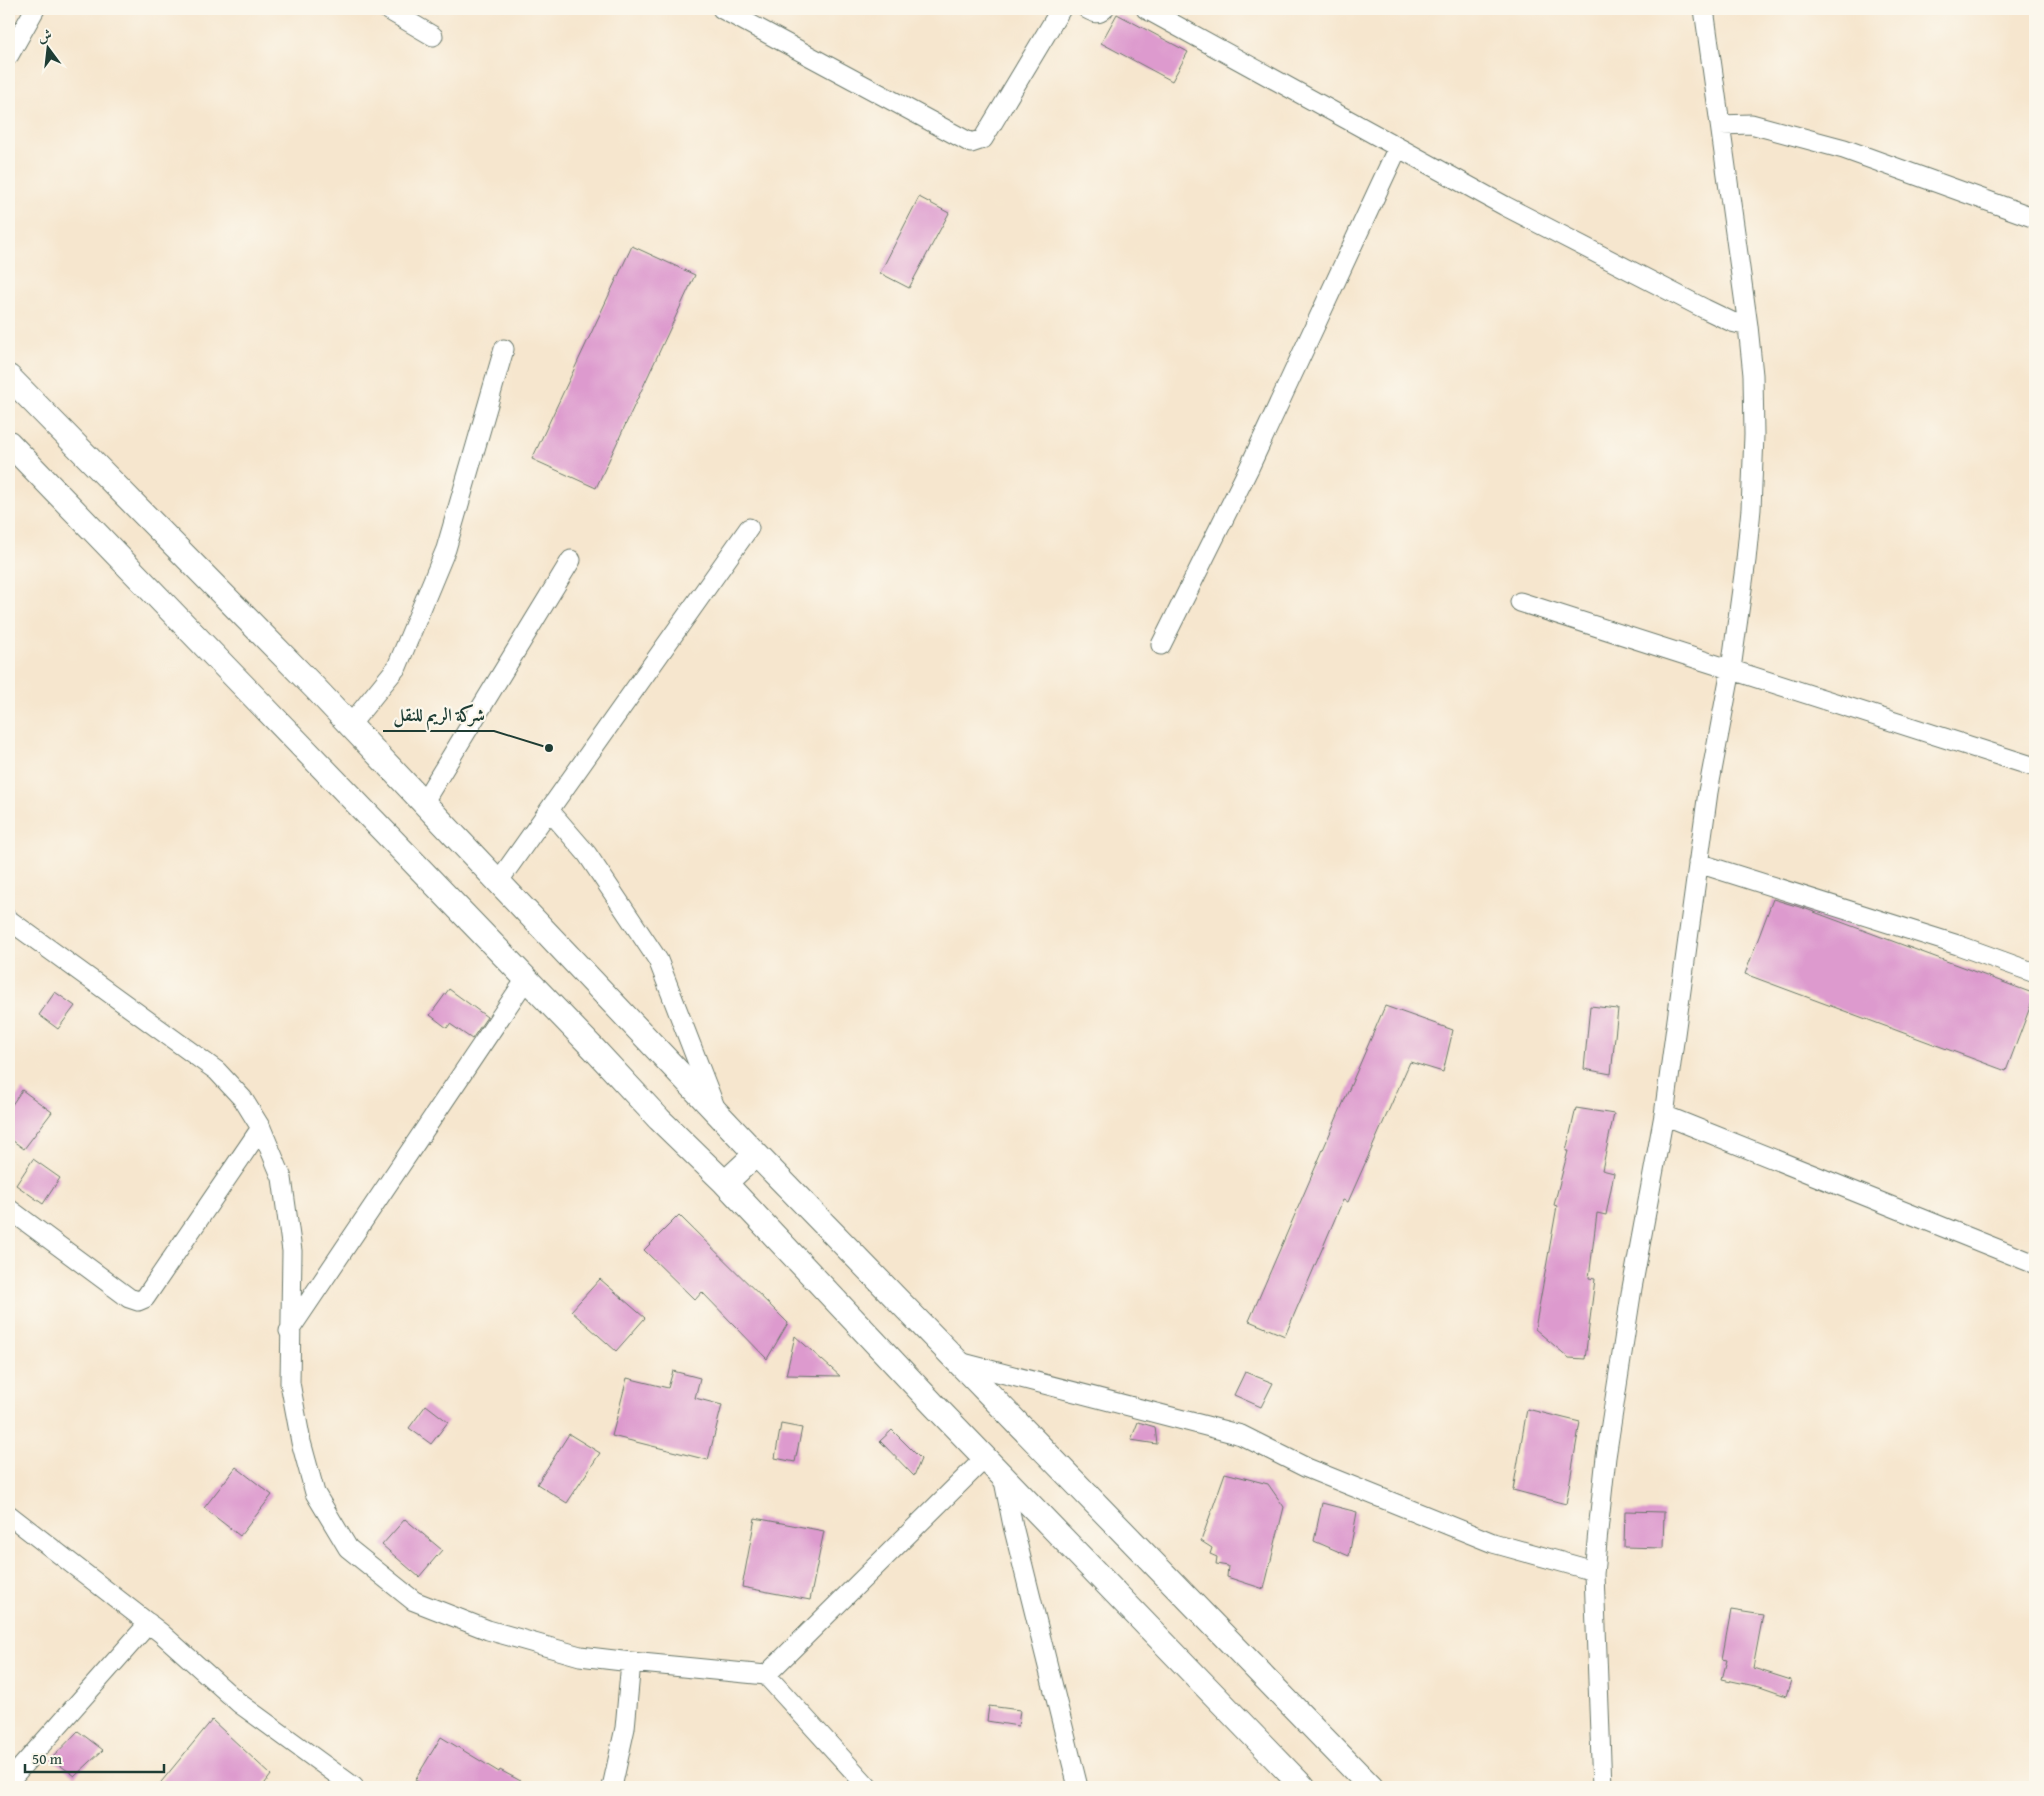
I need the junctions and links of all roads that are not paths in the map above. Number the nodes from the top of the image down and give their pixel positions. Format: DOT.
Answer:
graph roads {
  1 [pos="35,9"];
  2 [pos="387,9"];
  3 [pos="722,9"];
  4 [pos="1061,9"];
  5 [pos="1087,9"];
  6 [pos="1104,9"];
  7 [pos="1146,9"];
  8 [pos="1704,9"];
  9 [pos="433,36"];
  10 [pos="9,55"];
  11 [pos="1720,125"];
  12 [pos="1398,147"];
  13 [pos="2035,218"];
  14 [pos="1748,326"];
  15 [pos="504,349"];
  16 [pos="9,377"];
  17 [pos="9,443"];
  18 [pos="749,528"];
  19 [pos="571,560"];
  20 [pos="1520,602"];
  21 [pos="1161,645"];
  22 [pos="1731,670"];
  23 [pos="350,725"];
  24 [pos="2035,767"];
  25 [pos="423,803"];
  26 [pos="549,810"];
  27 [pos="1698,863"];
  28 [pos="498,882"];
  29 [pos="9,920"];
  30 [pos="2035,973"];
  31 [pos="526,979"];
  32 [pos="718,1114"];
  33 [pos="1664,1115"];
  34 [pos="261,1128"];
  35 [pos="756,1154"];
  36 [pos="725,1183"];
  37 [pos="9,1209"];
  38 [pos="2035,1264"];
  39 [pos="289,1331"];
  40 [pos="959,1362"];
  41 [pos="985,1458"];
  42 [pos="1003,1476"];
  43 [pos="9,1516"];
  44 [pos="1594,1572"];
  45 [pos="149,1623"];
  46 [pos="631,1662"];
  47 [pos="766,1675"];
  48 [pos="9,1781"];
  49 [pos="343,1784"];
  50 [pos="612,1787"];
  51 [pos="868,1787"];
  52 [pos="1078,1787"];
  53 [pos="1302,1787"];
  54 [pos="1372,1787"];
  55 [pos="1602,1787"];
  1 -- 10 [label="street"];
  2 -- 9 [label="street"];
  3 -- 4 [label="street"];
  5 -- 6 [label="street"];
  7 -- 12 [label="street"];
  8 -- 11 [label="street"];
  11 -- 13 [label="street"];
  11 -- 14 [label="street"];
  12 -- 14 [label="street"];
  12 -- 21 [label="street"];
  14 -- 22 [label="street"];
  15 -- 23 [label="street"];
  16 -- 23 [label="main road"];
  17 -- 31 [label="main road"];
  18 -- 26 [label="street"];
  19 -- 25 [label="street"];
  20 -- 22 [label="street"];
  22 -- 24 [label="street"];
  22 -- 27 [label="street"];
  23 -- 25 [label="main road"];
  25 -- 28 [label="main road"];
  26 -- 28 [label="street"];
  26 -- 32 [label="street"];
  27 -- 30 [label="street"];
  27 -- 33 [label="street"];
  28 -- 32 [label="main road"];
  29 -- 34 [label="street"];
  31 -- 36 [label="main road"];
  31 -- 39 [label="street"];
  32 -- 35 [label="main road"];
  33 -- 38 [label="street"];
  33 -- 44 [label="street"];
  34 -- 37 [label="street"];
  34 -- 39 [label="street"];
  35 -- 36 [label="main road"];
  35 -- 40 [label="main road"];
  36 -- 41 [label="main road"];
  39 -- 46 [label="street"];
  40 -- 44 [label="street"];
  40 -- 54 [label="main road"];
  41 -- 42 [label="main road"];
  41 -- 47 [label="street"];
  42 -- 52 [label="street"];
  42 -- 53 [label="main road"];
  43 -- 45 [label="street"];
  44 -- 55 [label="street"];
  45 -- 48 [label="street"];
  45 -- 49 [label="street"];
  46 -- 47 [label="street"];
  46 -- 50 [label="street"];
  47 -- 51 [label="street"];
}
